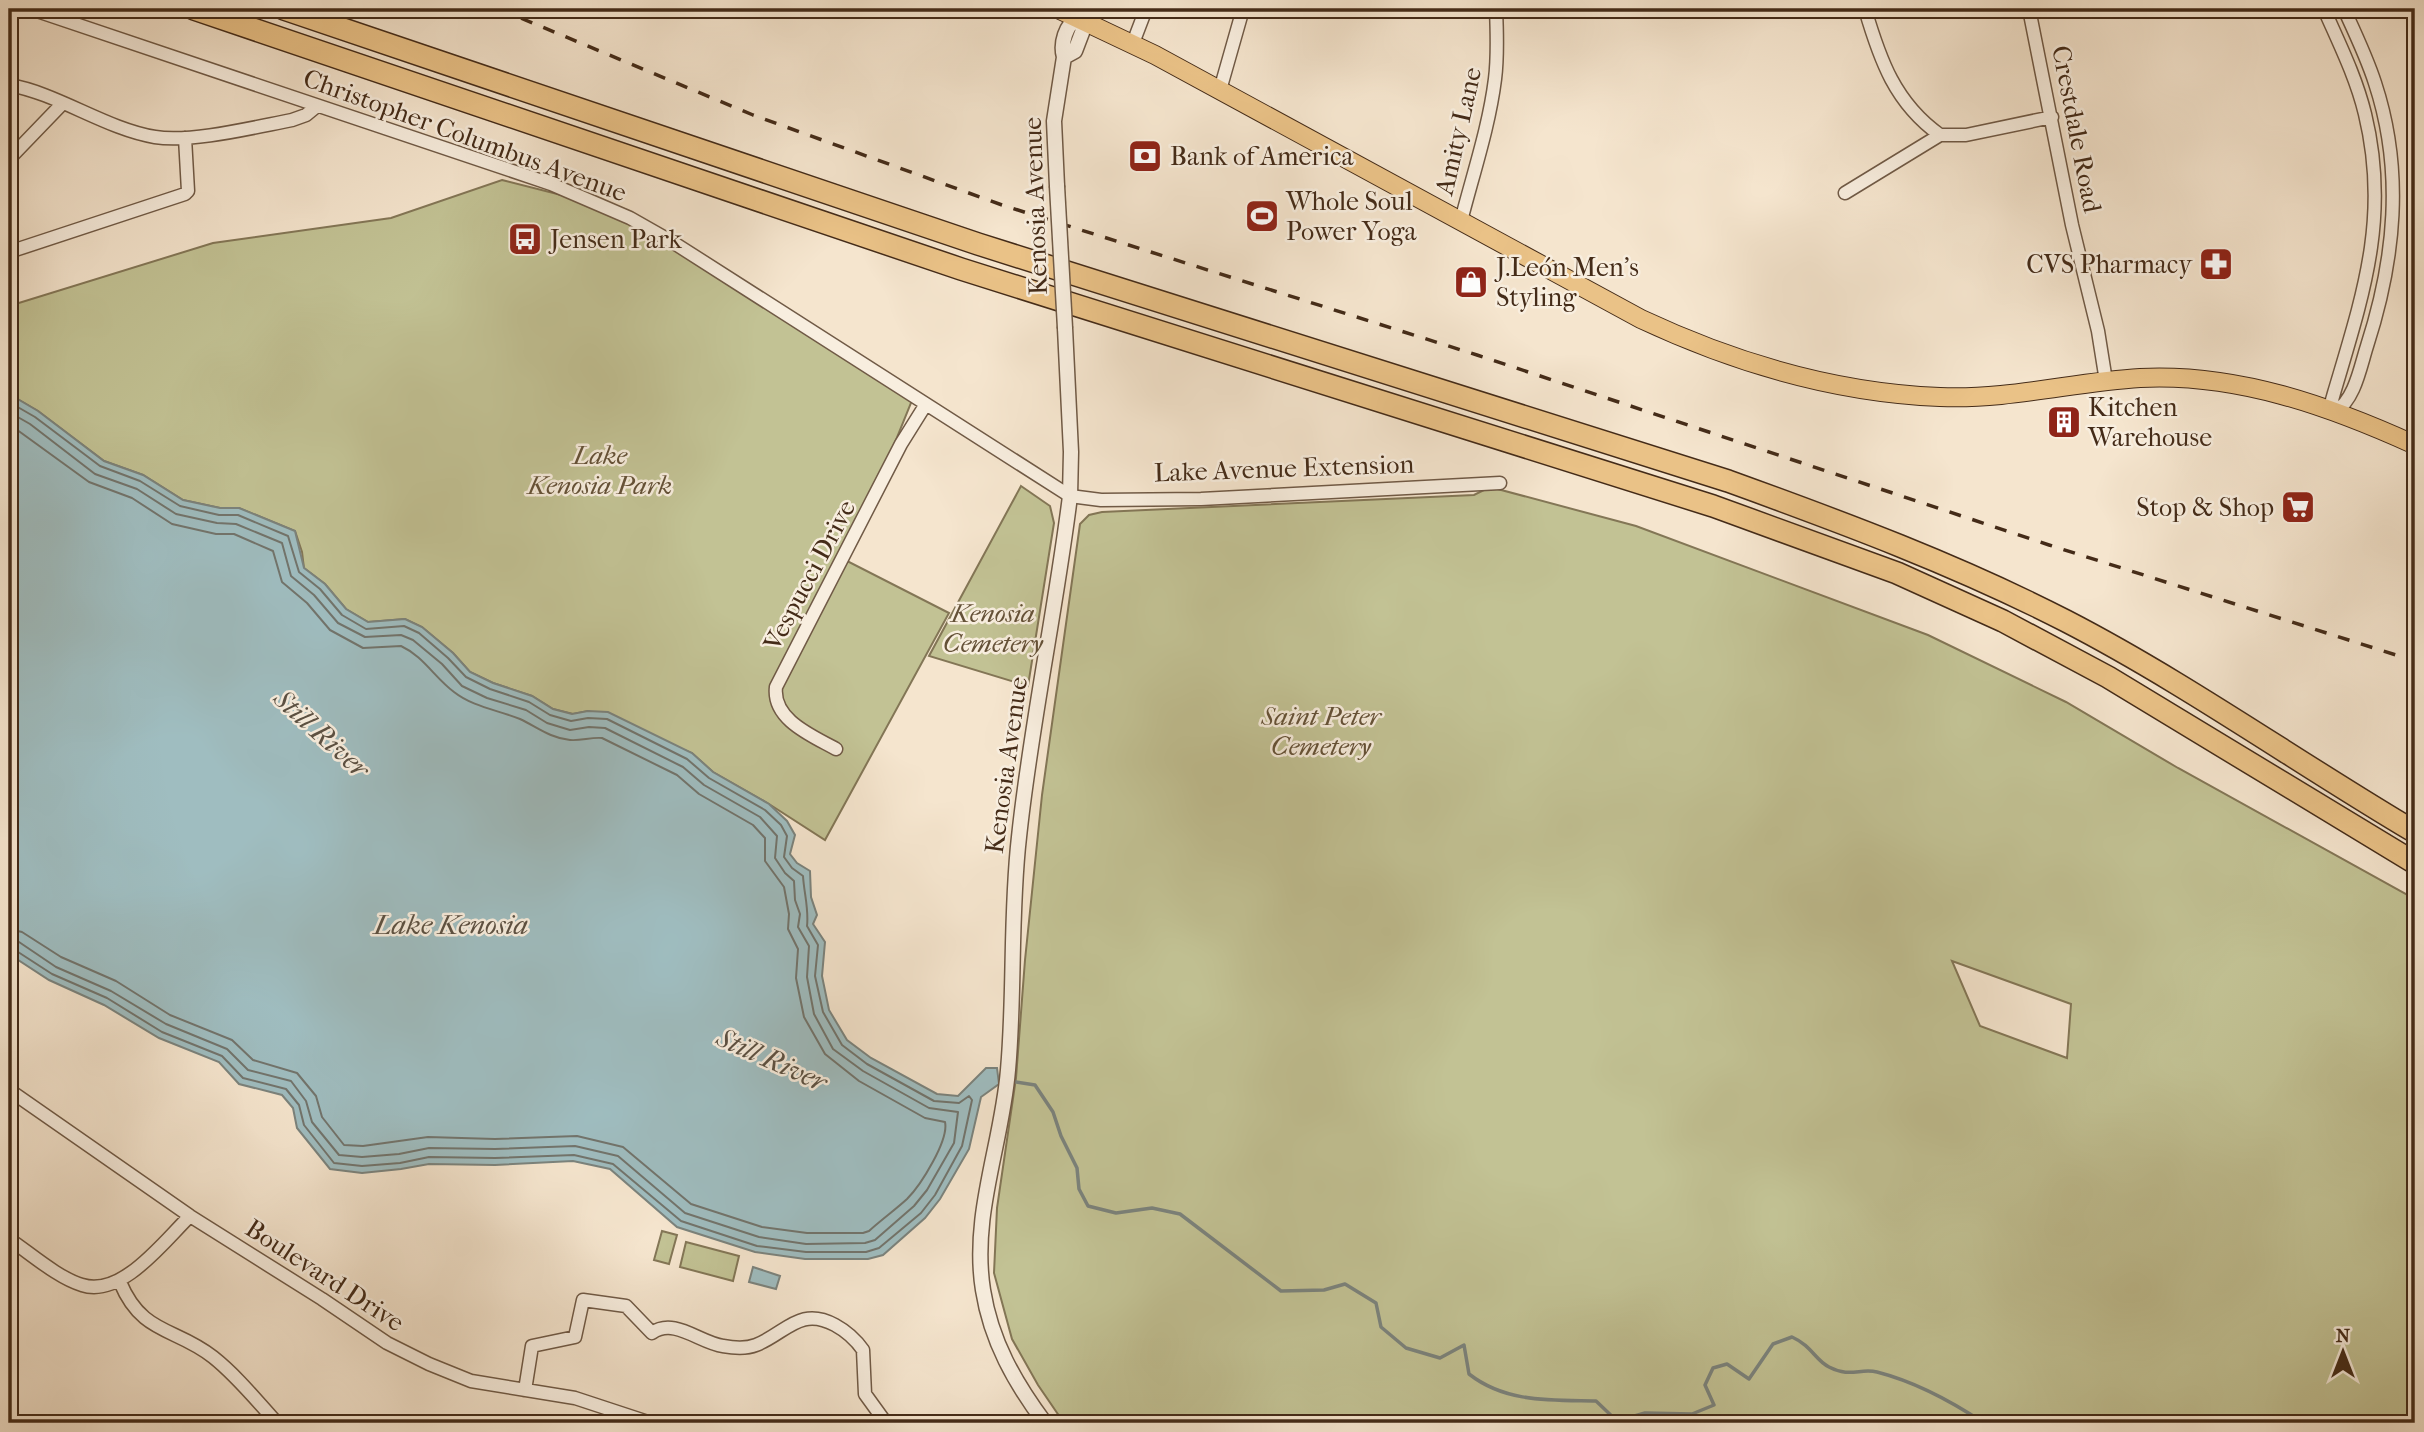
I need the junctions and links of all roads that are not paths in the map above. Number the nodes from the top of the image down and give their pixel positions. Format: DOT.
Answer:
graph roads {
  1 [pos="31,9"];
  2 [pos="194,9"];
  3 [pos="284,9"];
  4 [pos="1058,9"];
  5 [pos="1146,9"];
  6 [pos="1243,9"];
  7 [pos="1496,9"];
  8 [pos="1865,9"];
  9 [pos="2029,9"];
  10 [pos="2324,9"];
  11 [pos="2344,9"];
  12 [pos="1078,17"];
  13 [pos="1133,43"];
  14 [pos="9,85"];
  15 [pos="1220,90"];
  16 [pos="62,104"];
  17 [pos="317,106"];
  18 [pos="2052,117"];
  19 [pos="1940,135"];
  20 [pos="185,138"];
  21 [pos="9,159"];
  22 [pos="1844,193"];
  23 [pos="1461,220"];
  24 [pos="9,252"];
  25 [pos="2106,381"];
  26 [pos="926,404"];
  27 [pos="2335,412"];
  28 [pos="2415,445"];
  29 [pos="1500,483"];
  30 [pos="1070,496"];
  31 [pos="836,750"];
  32 [pos="2415,832"];
  33 [pos="2415,863"];
  34 [pos="9,1090"];
  35 [pos="190,1216"];
  36 [pos="9,1239"];
  37 [pos="120,1282"];
  38 [pos="525,1390"];
  39 [pos="277,1423"];
  40 [pos="650,1423"];
  41 [pos="886,1423"];
  42 [pos="1045,1423"];
  1 -- 17 [label="street, Christopher Columbus Avenue"];
  2 -- 33 [label="highway"];
  3 -- 32 [label="highway"];
  4 -- 12 [label="main road"];
  5 -- 13 [label="street"];
  6 -- 15 [label="street"];
  7 -- 23 [label="street, Amity Lane"];
  8 -- 19 [label="street"];
  9 -- 18 [label="street, Crestdale Road"];
  10 -- 27 [label="street"];
  11 -- 27 [label="street"];
  12 -- 13 [label="main road"];
  12 -- 30 [label="street, Kenosia Avenue, bridge"];
  13 -- 15 [label="main road"];
  14 -- 16 [label="street"];
  15 -- 23 [label="main road"];
  16 -- 20 [label="street"];
  16 -- 21 [label="street"];
  17 -- 20 [label="street"];
  17 -- 26 [label="street, Christopher Columbus Avenue"];
  18 -- 19 [label="street"];
  18 -- 25 [label="street, Crestdale Road"];
  19 -- 22 [label="street"];
  20 -- 24 [label="street"];
  23 -- 25 [label="main road"];
  25 -- 27 [label="main road"];
  26 -- 30 [label="street, Christopher Columbus Avenue"];
  26 -- 31 [label="street, Vespucci Drive"];
  27 -- 28 [label="main road"];
  29 -- 30 [label="street, Lake Avenue Extension"];
  30 -- 42 [label="street, Kenosia Avenue"];
  34 -- 35 [label="street, Boulevard Drive"];
  35 -- 37 [label="street"];
  35 -- 38 [label="street, Boulevard Drive"];
  36 -- 37 [label="street"];
  37 -- 39 [label="street"];
  38 -- 40 [label="street, Boulevard Drive"];
  38 -- 41 [label="street"];
}
